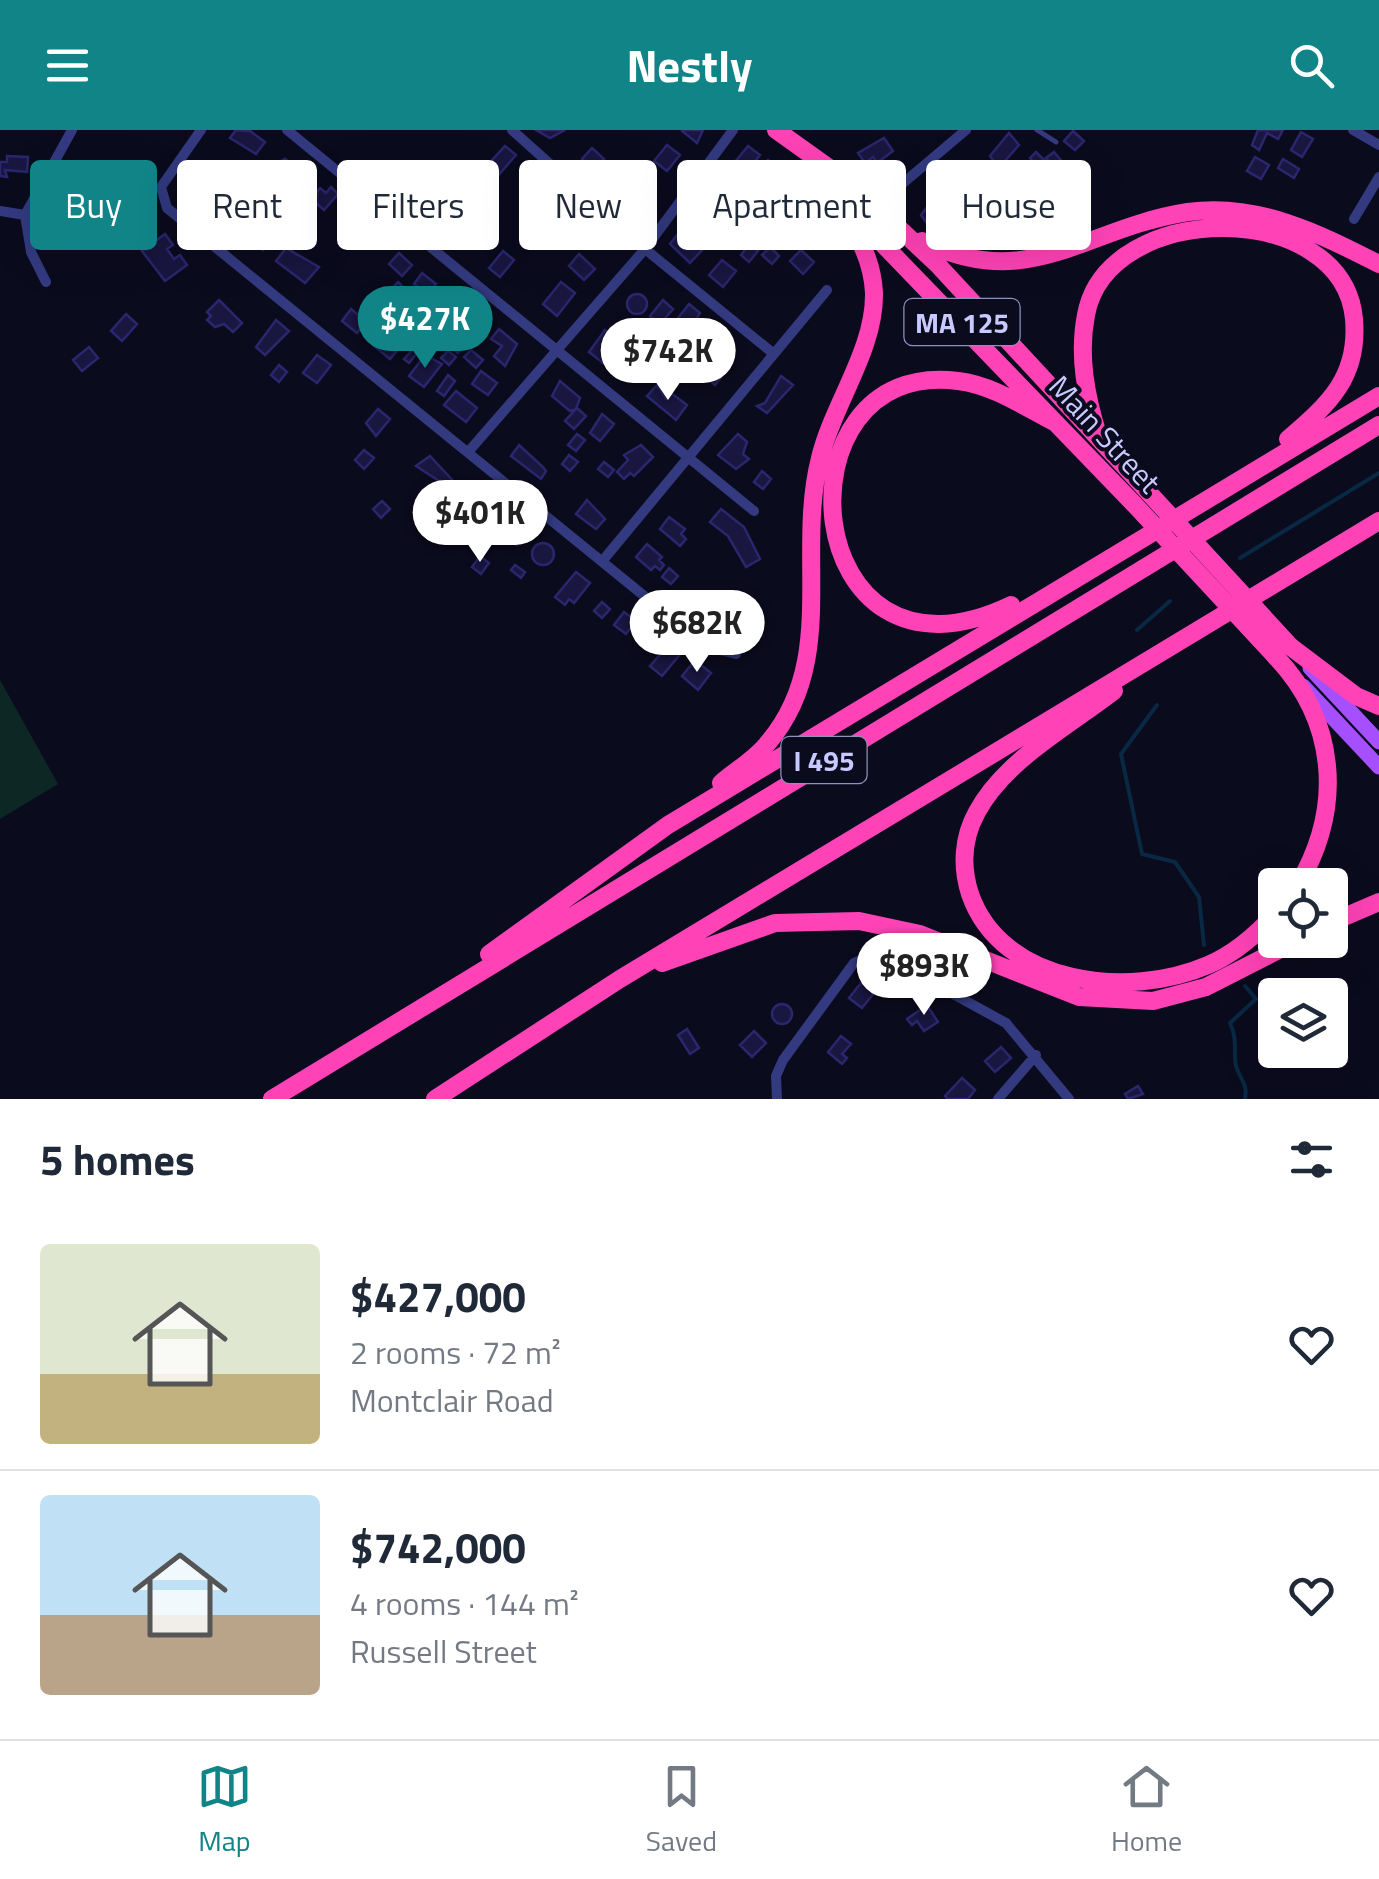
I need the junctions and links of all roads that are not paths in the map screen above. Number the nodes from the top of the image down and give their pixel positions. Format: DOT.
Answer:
graph roads {
  1 [pos="72,130"];
  2 [pos="201,130"];
  3 [pos="287,130"];
  4 [pos="512,130"];
  5 [pos="733,130"];
  6 [pos="966,130"];
  7 [pos="1037,130"];
  8 [pos="1353,130"];
  9 [pos="783,136"];
  10 [pos="1056,142"];
  11 [pos="1379,145"];
  12 [pos="546,160"];
  13 [pos="803,160"];
  14 [pos="820,160"];
  15 [pos="1379,177"];
  16 [pos="906,181"];
  17 [pos="0,211"];
  18 [pos="25,215"];
  19 [pos="1354,219"];
  20 [pos="657,233"];
  21 [pos="906,233"];
  22 [pos="906,234"];
  23 [pos="644,250"];
  24 [pos="646,250"];
  25 [pos="865,250"];
  26 [pos="892,250"];
  27 [pos="1379,264"];
  28 [pos="46,282"];
  29 [pos="827,290"];
  30 [pos="557,352"];
  31 [pos="774,354"];
  32 [pos="1379,396"];
  33 [pos="1056,423"];
  34 [pos="1379,425"];
  35 [pos="1098,435"];
  36 [pos="468,451"];
  37 [pos="688,458"];
  38 [pos="1249,472"];
  39 [pos="1141,499"];
  40 [pos="754,511"];
  41 [pos="1379,520"];
  42 [pos="604,560"];
  43 [pos="1084,571"];
  44 [pos="1172,646"];
  45 [pos="1283,651"];
  46 [pos="736,654"];
  47 [pos="1304,686"];
  48 [pos="1379,706"];
  49 [pos="1379,742"];
  50 [pos="1379,767"];
  51 [pos="668,825"];
  52 [pos="1305,868"];
  53 [pos="1379,902"];
  54 [pos="1348,915"];
  55 [pos="1258,930"];
  56 [pos="1263,958"];
  57 [pos="620,979"];
  58 [pos="407,1013"];
  59 [pos="1036,1055"];
  60 [pos="272,1099"];
  61 [pos="435,1099"];
  62 [pos="777,1099"];
  63 [pos="998,1099"];
  64 [pos="1069,1099"];
  1 -- 18 [label="street"];
  2 -- 36 [label="street"];
  3 -- 30 [label="street"];
  4 -- 12 [label="street"];
  5 -- 20 [label="street"];
  6 -- 16 [label="street"];
  7 -- 10 [label="lane"];
  8 -- 11 [label="street"];
  9 -- 13 [label="highway, Main Street / MA 125"];
  9 -- 14 [label="highway, Main Street / MA 125"];
  15 -- 19 [label="street"];
  17 -- 18 [label="street"];
  18 -- 28 [label="street"];
  21 -- 27 [label="highway"];
  22 -- 35 [label="highway, Main Street / MA 125"];
  23 -- 30 [label="street"];
  24 -- 31 [label="street"];
  25 -- 51 [label="highway"];
  26 -- 33 [label="highway, Main Street / MA 125"];
  29 -- 31 [label="street"];
  30 -- 36 [label="street"];
  30 -- 37 [label="street"];
  31 -- 37 [label="street"];
  32 -- 38 [label="highway"];
  33 -- 39 [label="highway, Main Street / MA 125"];
  33 -- 43 [label="highway"];
  34 -- 58 [label="highway, I 495"];
  35 -- 38 [label="highway"];
  35 -- 39 [label="highway, Main Street / MA 125"];
  36 -- 42 [label="street"];
  37 -- 40 [label="street"];
  37 -- 42 [label="street"];
  38 -- 43 [label="highway"];
  39 -- 45 [label="highway, Main Street / MA 125, bridge"];
  41 -- 44 [label="highway, I 495"];
  42 -- 46 [label="street"];
  43 -- 51 [label="highway"];
  44 -- 55 [label="highway"];
  44 -- 57 [label="highway, I 495"];
  45 -- 47 [label="highway, Main Street / MA 125"];
  45 -- 48 [label="highway"];
  45 -- 49 [label="main road, Main Street / MA 125"];
  47 -- 50 [label="main road, Main Street / MA 125"];
  47 -- 52 [label="highway"];
  51 -- 58 [label="highway"];
  53 -- 54 [label="highway"];
  56 -- 57 [label="highway"];
  57 -- 61 [label="highway, I 495"];
  58 -- 60 [label="highway, I 495"];
  59 -- 62 [label="street"];
  59 -- 63 [label="street"];
  59 -- 64 [label="street"];
}
